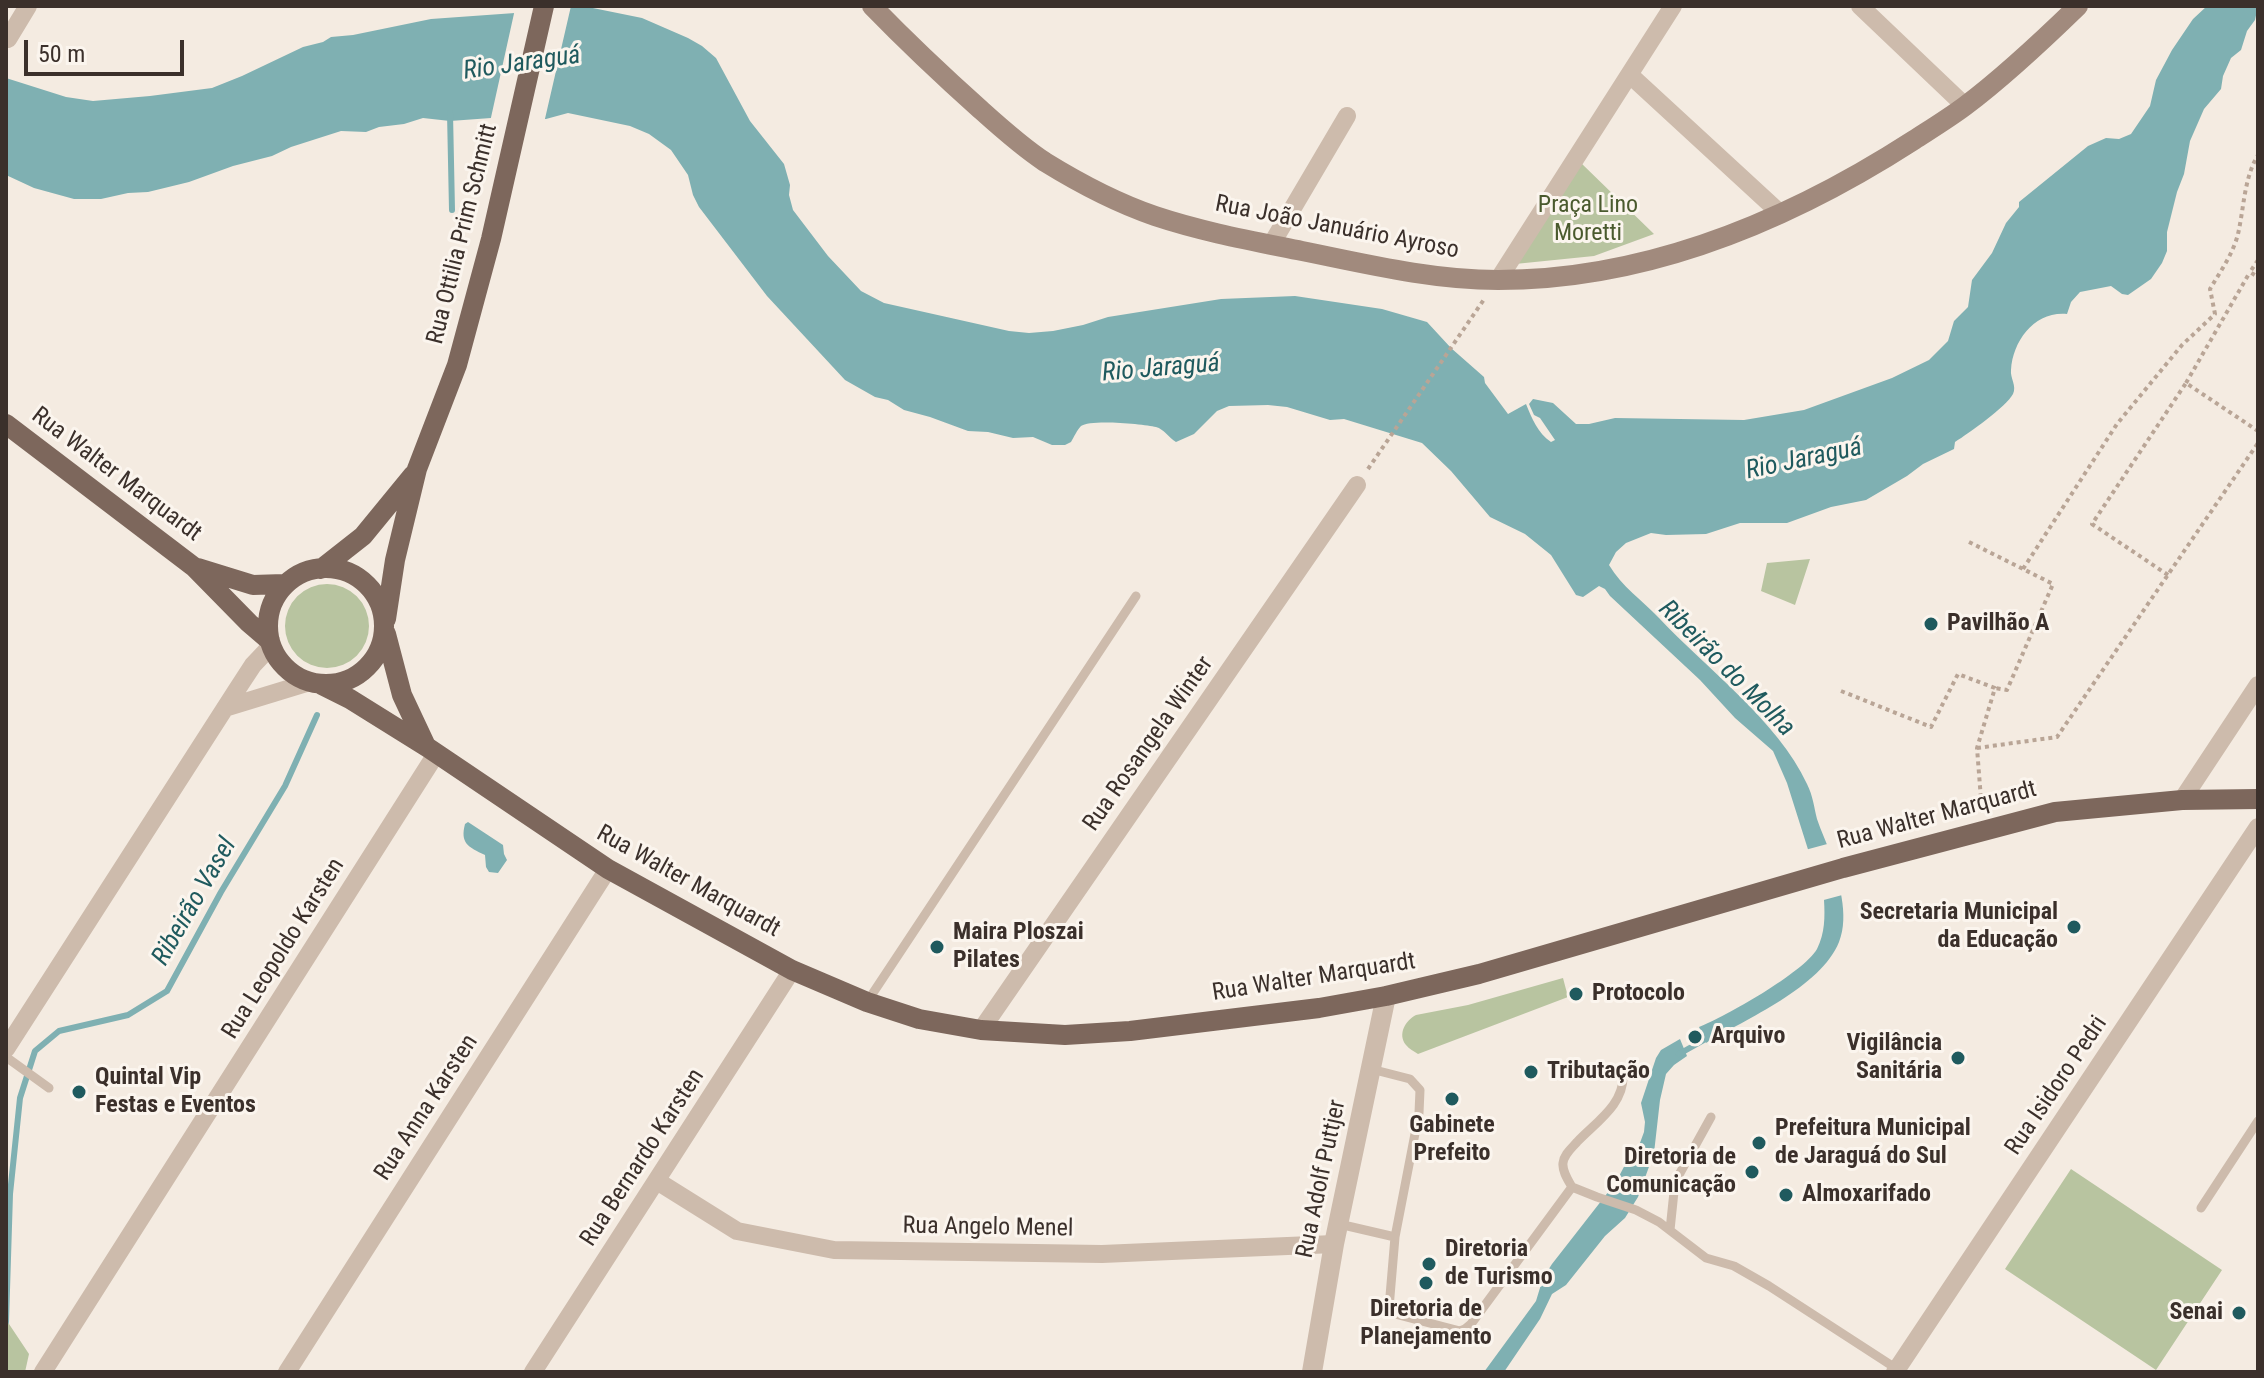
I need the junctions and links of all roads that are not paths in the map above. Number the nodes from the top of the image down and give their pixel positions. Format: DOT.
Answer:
graph roads {
  1 [pos="28,6"];
  2 [pos="544,6"];
  3 [pos="1673,6"];
  4 [pos="1860,6"];
  5 [pos="1890,6"];
  6 [pos="2078,6"];
  7 [pos="878,8"];
  8 [pos="1875,21"];
  9 [pos="8,39"];
  10 [pos="1630,75"];
  11 [pos="1965,106"];
  12 [pos="1347,116"];
  13 [pos="1781,214"];
  14 [pos="1271,245"];
  15 [pos="1498,280"];
  16 [pos="6,424"];
  17 [pos="417,469"];
  18 [pos="1357,485"];
  19 [pos="194,567"];
  20 [pos="321,569"];
  21 [pos="284,584"];
  22 [pos="1136,596"];
  23 [pos="386,627"];
  24 [pos="270,643"];
  25 [pos="316,684"];
  26 [pos="2258,685"];
  27 [pos="225,708"];
  28 [pos="432,751"];
  29 [pos="2258,799"];
  30 [pos="2182,800"];
  31 [pos="2258,827"];
  32 [pos="608,869"];
  33 [pos="792,970"];
  34 [pos="1386,996"];
  35 [pos="867,1002"];
  36 [pos="981,1030"];
  37 [pos="6,1049"];
  38 [pos="6,1057"];
  39 [pos="1371,1069"];
  40 [pos="1623,1074"];
  41 [pos="49,1088"];
  42 [pos="1711,1117"];
  43 [pos="2258,1121"];
  44 [pos="657,1181"];
  45 [pos="1572,1187"];
  46 [pos="2201,1208"];
  47 [pos="1670,1230"];
  48 [pos="1336,1234"];
  49 [pos="1395,1237"];
  50 [pos="1896,1370"];
  51 [pos="43,1372"];
  52 [pos="287,1372"];
  53 [pos="533,1372"];
  54 [pos="1312,1372"];
  1 -- 9 [label="street"];
  2 -- 17 [label="main road, Rua Ottilia Prim Schmitt"];
  3 -- 10 [label="street"];
  4 -- 8 [label="street"];
  5 -- 8 [label="street"];
  6 -- 11 [label="main road, Rua João Januário Ayroso"];
  7 -- 14 [label="main road, Rua João Januário Ayroso"];
  8 -- 11 [label="street"];
  10 -- 13 [label="street"];
  10 -- 15 [label="street"];
  11 -- 13 [label="main road, Rua João Januário Ayroso"];
  12 -- 14 [label="street"];
  13 -- 15 [label="main road, Rua João Januário Ayroso"];
  14 -- 15 [label="main road, Rua João Januário Ayroso"];
  16 -- 19 [label="main road, Rua Walter Marquardt"];
  17 -- 20 [label="main road, Rua Ottilia Prim Schmitt"];
  17 -- 23 [label="main road, Rua Ottilia Prim Schmitt"];
  18 -- 36 [label="street, Rua Rosangela Winter"];
  19 -- 21 [label="main road, Rua Walter Marquardt"];
  19 -- 24 [label="main road, Rua Walter Marquardt"];
  20 -- 21 [label="main road"];
  20 -- 23 [label="main road"];
  21 -- 24 [label="main road"];
  22 -- 35 [label="lane"];
  23 -- 25 [label="main road"];
  23 -- 28 [label="main road, Rua Walter Marquardt"];
  24 -- 25 [label="main road"];
  24 -- 27 [label="street"];
  25 -- 27 [label="street"];
  25 -- 28 [label="main road, Rua Walter Marquardt"];
  26 -- 30 [label="street"];
  27 -- 37 [label="street"];
  28 -- 32 [label="main road, Rua Walter Marquardt"];
  28 -- 51 [label="street, Rua Leopoldo Karsten"];
  29 -- 30 [label="main road, Rua Walter Marquardt"];
  30 -- 34 [label="main road, Rua Walter Marquardt"];
  31 -- 50 [label="street, Rua Isidoro Pedri"];
  32 -- 33 [label="main road, Rua Walter Marquardt"];
  32 -- 52 [label="street, Rua Anna Karsten"];
  33 -- 35 [label="main road, Rua Walter Marquardt"];
  33 -- 44 [label="street, Rua Bernardo Karsten"];
  34 -- 36 [label="main road, Rua Walter Marquardt"];
  34 -- 39 [label="street, Rua Adolf Puttjer"];
  35 -- 36 [label="main road, Rua Walter Marquardt"];
  38 -- 41 [label="lane"];
  39 -- 48 [label="street, Rua Adolf Puttjer"];
  39 -- 49 [label="lane"];
  40 -- 45 [label="lane"];
  42 -- 47 [label="lane"];
  43 -- 46 [label="lane"];
  44 -- 48 [label="street, Rua Angelo Menel"];
  44 -- 53 [label="street, Rua Bernardo Karsten"];
  45 -- 47 [label="lane"];
  45 -- 49 [label="lane"];
  47 -- 50 [label="lane"];
  48 -- 49 [label="lane"];
  48 -- 54 [label="street, Rua Adolf Puttjer"];
}
